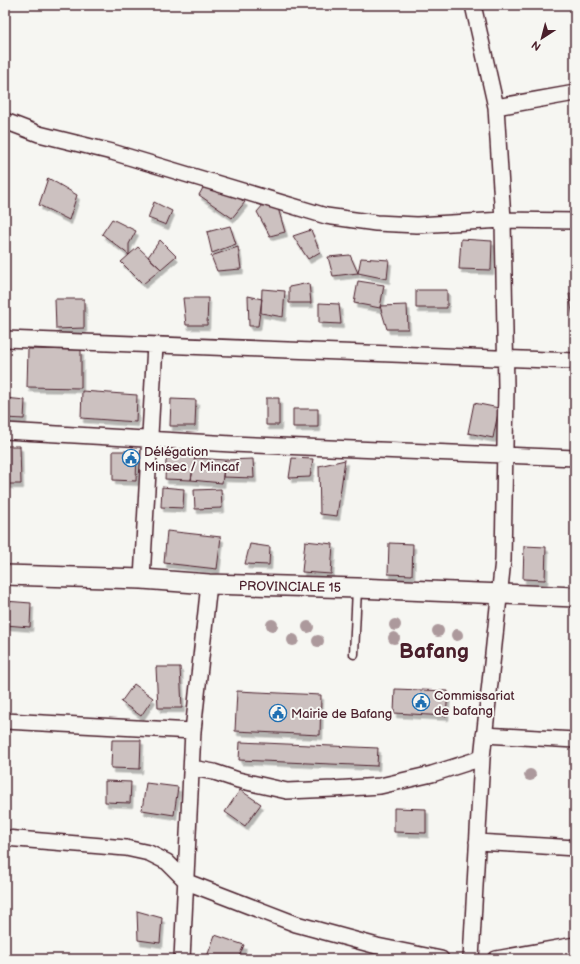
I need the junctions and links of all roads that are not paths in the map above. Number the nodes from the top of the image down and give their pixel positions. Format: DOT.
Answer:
graph roads {
  1 [pos="473,5"];
  2 [pos="575,93"];
  3 [pos="496,107"];
  4 [pos="5,121"];
  5 [pos="503,220"];
  6 [pos="575,221"];
  7 [pos="5,339"];
  8 [pos="155,345"];
  9 [pos="505,358"];
  10 [pos="575,361"];
  11 [pos="5,431"];
  12 [pos="149,440"];
  13 [pos="505,455"];
  14 [pos="575,458"];
  15 [pos="5,575"];
  16 [pos="142,579"];
  17 [pos="209,584"];
  18 [pos="356,588"];
  19 [pos="498,595"];
  20 [pos="575,597"];
  21 [pos="354,654"];
  22 [pos="5,721"];
  23 [pos="193,732"];
  24 [pos="484,735"];
  25 [pos="575,740"];
  26 [pos="482,758"];
  27 [pos="192,768"];
  28 [pos="5,838"];
  29 [pos="477,842"];
  30 [pos="575,848"];
  31 [pos="186,882"];
  32 [pos="575,945"];
  33 [pos="182,959"];
  34 [pos="441,959"];
  35 [pos="471,959"];
  36 [pos="496,959"];
  1 -- 3 [label="street"];
  2 -- 3 [label="street"];
  3 -- 5 [label="street"];
  4 -- 5 [label="street"];
  5 -- 6 [label="street"];
  5 -- 9 [label="street"];
  7 -- 8 [label="street"];
  8 -- 9 [label="street"];
  8 -- 12 [label="street"];
  9 -- 10 [label="street"];
  9 -- 13 [label="street"];
  11 -- 12 [label="street"];
  12 -- 13 [label="street"];
  12 -- 16 [label="street"];
  13 -- 14 [label="street"];
  13 -- 19 [label="street"];
  15 -- 16 [label="street, PROVINCIALE 15"];
  16 -- 17 [label="street, PROVINCIALE 15"];
  17 -- 18 [label="street, PROVINCIALE 15"];
  17 -- 23 [label="street"];
  18 -- 19 [label="street, PROVINCIALE 15"];
  18 -- 21 [label="lane"];
  19 -- 20 [label="street, PROVINCIALE 15"];
  19 -- 24 [label="street"];
  22 -- 23 [label="street"];
  23 -- 27 [label="street"];
  24 -- 25 [label="street"];
  24 -- 26 [label="street"];
  26 -- 27 [label="street"];
  26 -- 29 [label="street"];
  27 -- 31 [label="street"];
  28 -- 31 [label="street"];
  29 -- 30 [label="street"];
  29 -- 35 [label="street"];
  31 -- 33 [label="street"];
  31 -- 34 [label="street"];
  32 -- 36 [label="street"];
}
